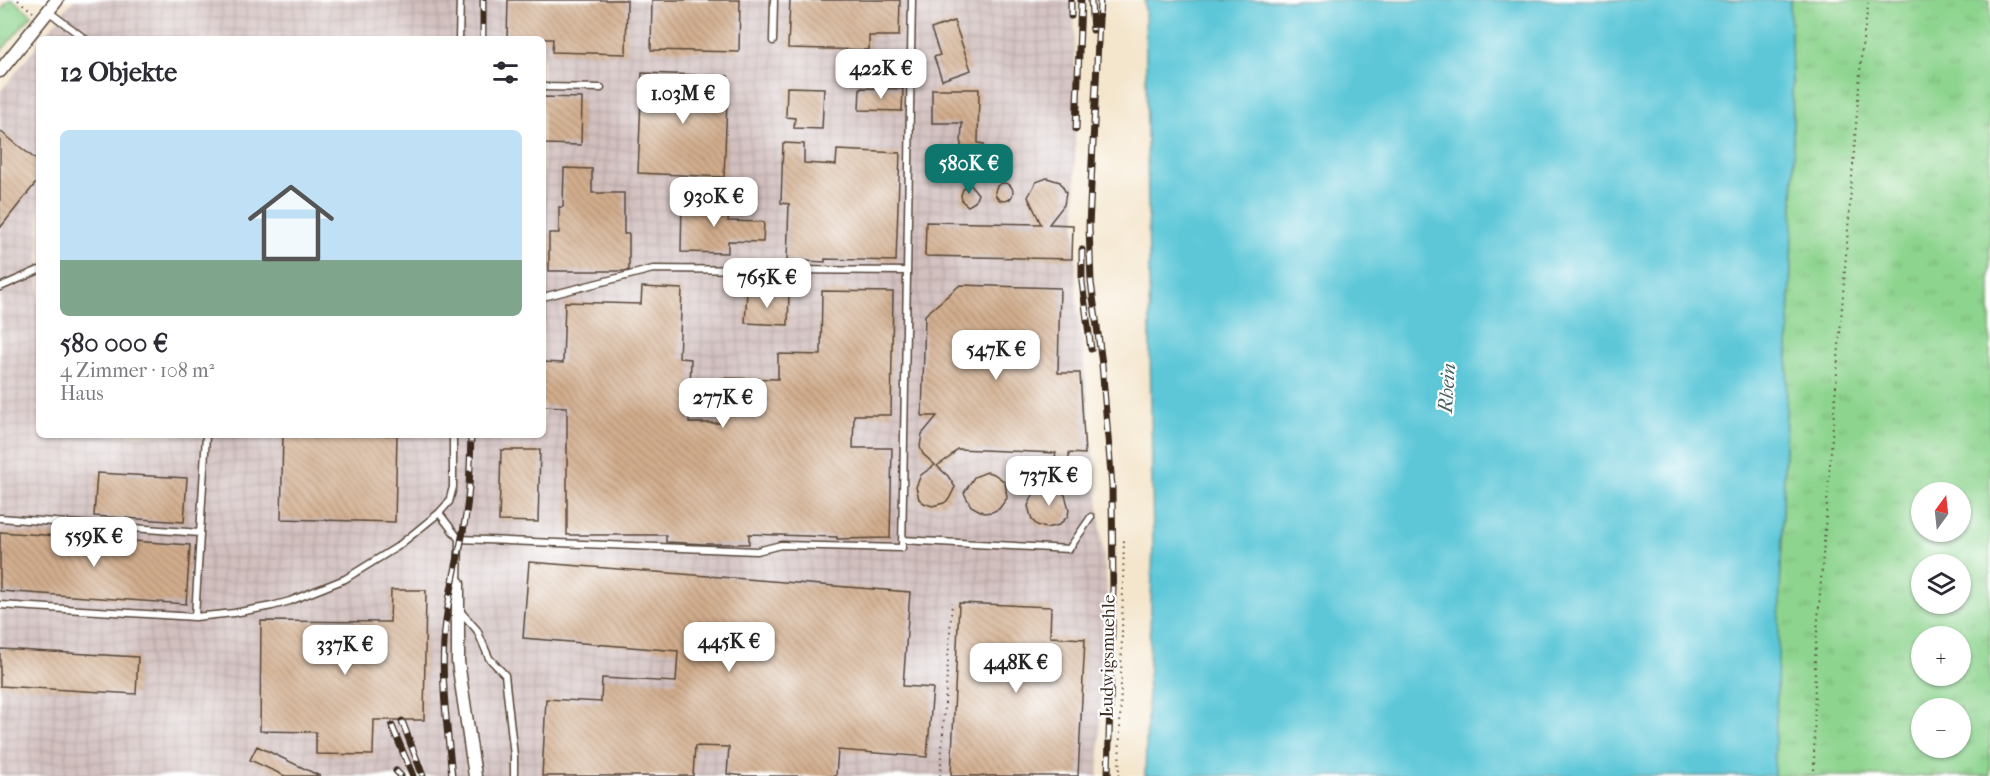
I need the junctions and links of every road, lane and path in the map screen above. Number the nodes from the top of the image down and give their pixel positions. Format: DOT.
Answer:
graph roads {
  1 [pos="18,0"];
  2 [pos="57,0"];
  3 [pos="460,0"];
  4 [pos="774,0"];
  5 [pos="912,0"];
  6 [pos="1869,0"];
  7 [pos="32,11"];
  8 [pos="48,11"];
  9 [pos="81,36"];
  10 [pos="459,36"];
  11 [pos="773,41"];
  12 [pos="0,71"];
  13 [pos="546,87"];
  14 [pos="602,88"];
  15 [pos="36,271"];
  16 [pos="907,271"];
  17 [pos="0,287"];
  18 [pos="546,296"];
  19 [pos="206,438"];
  20 [pos="453,438"];
  21 [pos="439,513"];
  22 [pos="1091,517"];
  23 [pos="0,518"];
  24 [pos="200,533"];
  25 [pos="1124,537"];
  26 [pos="459,539"];
  27 [pos="902,540"];
  28 [pos="458,583"];
  29 [pos="952,602"];
  30 [pos="0,605"];
  31 [pos="458,608"];
  32 [pos="195,617"];
  33 [pos="475,776"];
  34 [pos="514,776"];
  35 [pos="940,776"];
  36 [pos="1119,776"];
  37 [pos="1814,776"];
  1 -- 7 [label="path"];
  2 -- 8 [label="street"];
  3 -- 10 [label="lane"];
  4 -- 11 [label="lane"];
  5 -- 16 [label="lane"];
  6 -- 37 [label="path"];
  8 -- 9 [label="lane"];
  8 -- 12 [label="street"];
  13 -- 14 [label="lane"];
  15 -- 17 [label="lane"];
  16 -- 18 [label="lane"];
  16 -- 27 [label="lane"];
  19 -- 24 [label="lane"];
  20 -- 21 [label="lane"];
  21 -- 26 [label="lane"];
  21 -- 32 [label="lane"];
  22 -- 27 [label="lane"];
  23 -- 24 [label="lane"];
  24 -- 32 [label="lane"];
  25 -- 36 [label="path, Ludwigsmuehle"];
  26 -- 27 [label="lane"];
  26 -- 28 [label="lane"];
  28 -- 31 [label="street"];
  29 -- 35 [label="path"];
  30 -- 32 [label="lane"];
  31 -- 33 [label="street"];
  31 -- 34 [label="lane"];
}
